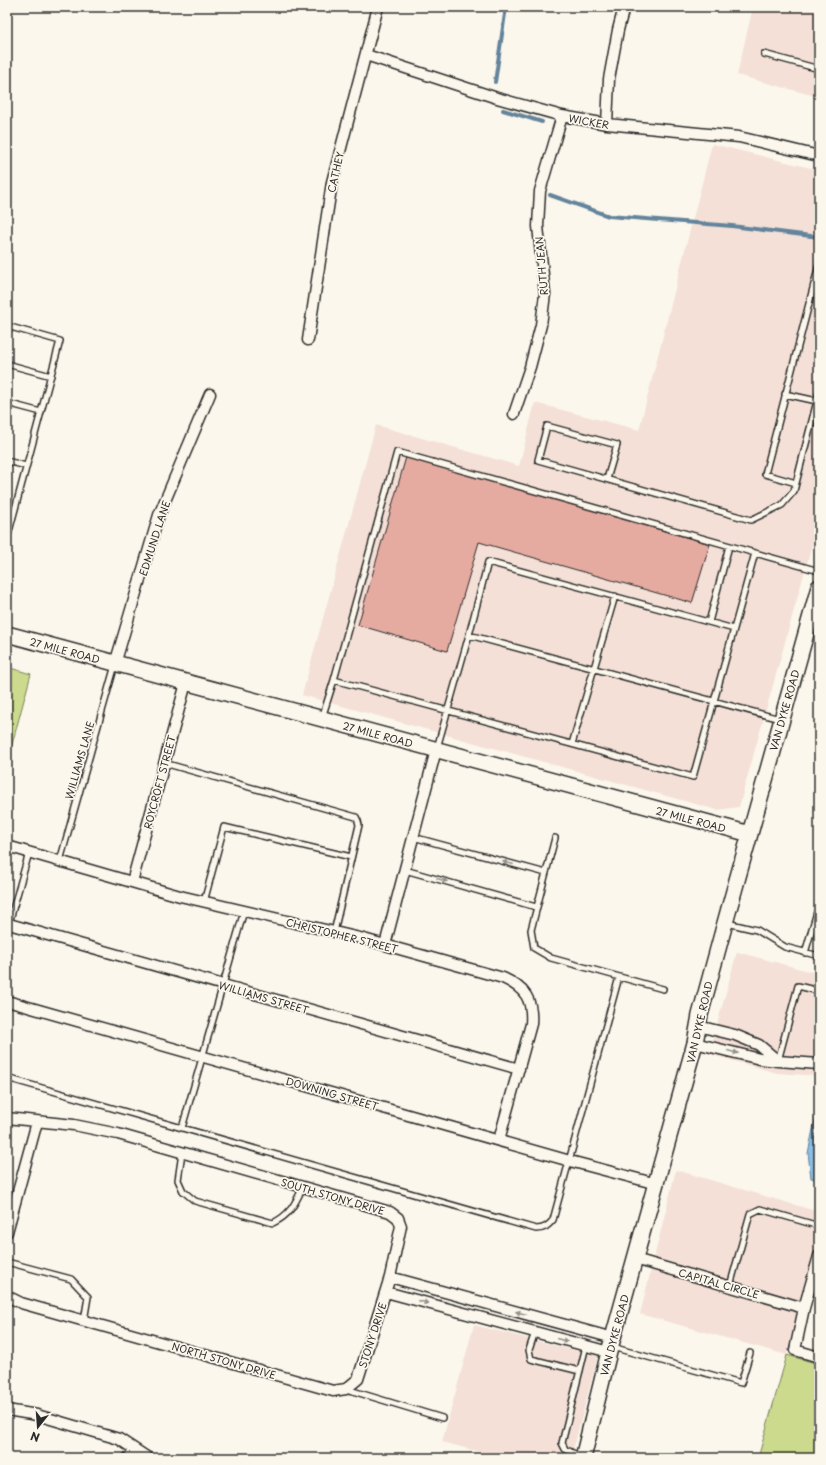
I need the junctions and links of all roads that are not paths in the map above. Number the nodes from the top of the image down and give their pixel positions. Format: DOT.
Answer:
graph roads {
  1 [pos="378,7"];
  2 [pos="624,7"];
  3 [pos="764,54"];
  4 [pos="366,55"];
  5 [pos="819,69"];
  6 [pos="562,116"];
  7 [pos="607,124"];
  8 [pos="819,156"];
  9 [pos="819,265"];
  10 [pos="7,326"];
  11 [pos="308,340"];
  12 [pos="7,364"];
  13 [pos="51,376"];
  14 [pos="819,393"];
  15 [pos="210,394"];
  16 [pos="786,394"];
  17 [pos="818,402"];
  18 [pos="7,403"];
  19 [pos="41,412"];
  20 [pos="514,414"];
  21 [pos="7,461"];
  22 [pos="26,466"];
  23 [pos="607,479"];
  24 [pos="796,483"];
  25 [pos="7,539"];
  26 [pos="729,546"];
  27 [pos="755,554"];
  28 [pos="819,571"];
  29 [pos="615,596"];
  30 [pos="818,596"];
  31 [pos="709,622"];
  32 [pos="734,629"];
  33 [pos="7,634"];
  34 [pos="469,635"];
  35 [pos="116,664"];
  36 [pos="594,669"];
  37 [pos="334,680"];
  38 [pos="186,683"];
  39 [pos="714,702"];
  40 [pos="447,711"];
  41 [pos="321,719"];
  42 [pos="781,719"];
  43 [pos="572,744"];
  44 [pos="436,750"];
  45 [pos="164,763"];
  46 [pos="750,834"];
  47 [pos="413,837"];
  48 [pos="556,838"];
  49 [pos="7,846"];
  50 [pos="28,853"];
  51 [pos="351,857"];
  52 [pos="60,861"];
  53 [pos="405,870"];
  54 [pos="546,873"];
  55 [pos="132,882"];
  56 [pos="204,902"];
  57 [pos="819,904"];
  58 [pos="536,906"];
  59 [pos="244,911"];
  60 [pos="724,923"];
  61 [pos="8,927"];
  62 [pos="334,932"];
  63 [pos="385,945"];
  64 [pos="805,952"];
  65 [pos="819,956"];
  66 [pos="619,978"];
  67 [pos="223,985"];
  68 [pos="663,989"];
  69 [pos="819,991"];
  70 [pos="7,1001"];
  71 [pos="698,1026"];
  72 [pos="695,1043"];
  73 [pos="203,1056"];
  74 [pos="778,1061"];
  75 [pos="818,1062"];
  76 [pos="519,1069"];
  77 [pos="7,1078"];
  78 [pos="7,1118"];
  79 [pos="37,1122"];
  80 [pos="182,1128"];
  81 [pos="499,1140"];
  82 [pos="182,1153"];
  83 [pos="570,1161"];
  84 [pos="657,1184"];
  85 [pos="302,1187"];
  86 [pos="819,1226"];
  87 [pos="7,1232"];
  88 [pos="819,1256"];
  89 [pos="635,1259"];
  90 [pos="7,1262"];
  91 [pos="390,1277"];
  92 [pos="730,1286"];
  93 [pos="386,1292"];
  94 [pos="7,1296"];
  95 [pos="804,1308"];
  96 [pos="84,1320"];
  97 [pos="535,1332"];
  98 [pos="586,1346"];
  99 [pos="611,1346"];
  100 [pos="750,1353"];
  101 [pos="819,1357"];
  102 [pos="580,1371"];
  103 [pos="346,1389"];
  104 [pos="7,1410"];
  105 [pos="442,1418"];
  106 [pos="136,1450"];
  107 [pos="128,1458"];
  108 [pos="148,1458"];
  109 [pos="583,1458"];
  1 -- 4 [label="street, CATHEY"];
  2 -- 7 [label="street"];
  3 -- 5 [label="lane"];
  4 -- 6 [label="street, WICKER"];
  4 -- 11 [label="street, CATHEY"];
  6 -- 7 [label="street, WICKER"];
  6 -- 20 [label="street, RUTH JEAN"];
  7 -- 8 [label="street, WICKER"];
  9 -- 16 [label="lane"];
  10 -- 13 [label="lane"];
  12 -- 13 [label="lane"];
  13 -- 19 [label="lane"];
  14 -- 17 [label="lane"];
  15 -- 35 [label="street, EDMUND LANE"];
  16 -- 17 [label="lane"];
  16 -- 24 [label="lane"];
  17 -- 24 [label="lane"];
  18 -- 19 [label="lane"];
  19 -- 22 [label="lane"];
  21 -- 22 [label="lane"];
  22 -- 25 [label="lane"];
  23 -- 23 [label="lane"];
  23 -- 24 [label="lane"];
  26 -- 27 [label="lane"];
  26 -- 31 [label="lane"];
  26 -- 37 [label="lane"];
  27 -- 28 [label="lane"];
  27 -- 32 [label="lane"];
  29 -- 31 [label="lane"];
  29 -- 34 [label="lane"];
  29 -- 36 [label="lane"];
  30 -- 42 [label="street, VAN DYKE ROAD"];
  31 -- 32 [label="lane"];
  32 -- 39 [label="lane"];
  33 -- 35 [label="street, 27 MILE ROAD"];
  34 -- 36 [label="lane"];
  34 -- 40 [label="lane"];
  35 -- 38 [label="street, 27 MILE ROAD"];
  35 -- 52 [label="lane, WILLIAMS LANE"];
  36 -- 39 [label="lane"];
  36 -- 43 [label="lane"];
  37 -- 40 [label="lane"];
  37 -- 41 [label="lane"];
  38 -- 41 [label="street, 27 MILE ROAD"];
  38 -- 45 [label="street, ROYCROFT STREET"];
  39 -- 42 [label="lane"];
  39 -- 43 [label="lane"];
  40 -- 43 [label="lane"];
  40 -- 44 [label="lane"];
  41 -- 44 [label="street, 27 MILE ROAD"];
  42 -- 46 [label="street, VAN DYKE ROAD"];
  44 -- 46 [label="street, 27 MILE ROAD"];
  44 -- 47 [label="street"];
  45 -- 51 [label="lane"];
  45 -- 55 [label="street, ROYCROFT STREET"];
  46 -- 60 [label="street, VAN DYKE ROAD"];
  47 -- 53 [label="street"];
  54 -- 47 [label="lane, one-way"];
  48 -- 54 [label="lane"];
  49 -- 50 [label="street, CHRISTOPHER STREET"];
  50 -- 52 [label="street, CHRISTOPHER STREET"];
  50 -- 61 [label="lane"];
  51 -- 56 [label="lane"];
  51 -- 62 [label="lane"];
  52 -- 55 [label="street, CHRISTOPHER STREET"];
  53 -- 58 [label="lane, one-way"];
  53 -- 63 [label="street"];
  54 -- 58 [label="lane"];
  55 -- 56 [label="street, CHRISTOPHER STREET"];
  56 -- 59 [label="street, CHRISTOPHER STREET"];
  57 -- 64 [label="lane"];
  58 -- 66 [label="lane"];
  59 -- 62 [label="street, CHRISTOPHER STREET"];
  59 -- 67 [label="lane"];
  60 -- 64 [label="lane"];
  60 -- 71 [label="street, VAN DYKE ROAD"];
  61 -- 67 [label="street, WILLIAMS STREET"];
  62 -- 63 [label="street, CHRISTOPHER STREET"];
  63 -- 76 [label="street, CHRISTOPHER STREET"];
  64 -- 65 [label="lane"];
  66 -- 68 [label="lane"];
  66 -- 83 [label="lane"];
  67 -- 73 [label="lane"];
  67 -- 76 [label="street, WILLIAMS STREET"];
  69 -- 74 [label="lane"];
  70 -- 73 [label="street, DOWNING STREET"];
  71 -- 72 [label="street, VAN DYKE ROAD"];
  71 -- 74 [label="street"];
  72 -- 74 [label="street, one-way"];
  72 -- 84 [label="street, VAN DYKE ROAD"];
  73 -- 80 [label="lane"];
  73 -- 81 [label="street, DOWNING STREET"];
  74 -- 75 [label="street"];
  76 -- 81 [label="street, CHRISTOPHER STREET"];
  77 -- 80 [label="lane"];
  78 -- 79 [label="street, SOUTH STONY DRIVE"];
  79 -- 82 [label="street, SOUTH STONY DRIVE"];
  79 -- 87 [label="street"];
  80 -- 83 [label="lane"];
  81 -- 83 [label="street, DOWNING STREET"];
  82 -- 85 [label="street, SOUTH STONY DRIVE"];
  82 -- 85 [label="lane"];
  83 -- 84 [label="street, DOWNING STREET"];
  84 -- 89 [label="street, VAN DYKE ROAD"];
  85 -- 91 [label="street, SOUTH STONY DRIVE"];
  86 -- 92 [label="lane"];
  88 -- 95 [label="street"];
  89 -- 92 [label="street, CAPITAL CIRCLE"];
  89 -- 99 [label="street, VAN DYKE ROAD"];
  90 -- 96 [label="lane"];
  91 -- 93 [label="street, STONY DRIVE"];
  99 -- 91 [label="street, one-way"];
  92 -- 95 [label="street, CAPITAL CIRCLE"];
  93 -- 97 [label="street, one-way"];
  93 -- 103 [label="street, STONY DRIVE"];
  94 -- 96 [label="street, NORTH STONY DRIVE"];
  95 -- 101 [label="street"];
  96 -- 103 [label="street, NORTH STONY DRIVE"];
  97 -- 98 [label="street, one-way"];
  97 -- 102 [label="lane"];
  98 -- 99 [label="street"];
  98 -- 102 [label="lane"];
  99 -- 100 [label="lane"];
  99 -- 109 [label="street, VAN DYKE ROAD"];
  102 -- 109 [label="lane"];
  103 -- 105 [label="lane, NORTH STONY DRIVE"];
  104 -- 106 [label="street"];
  106 -- 107 [label="street"];
  106 -- 108 [label="street"];
}
